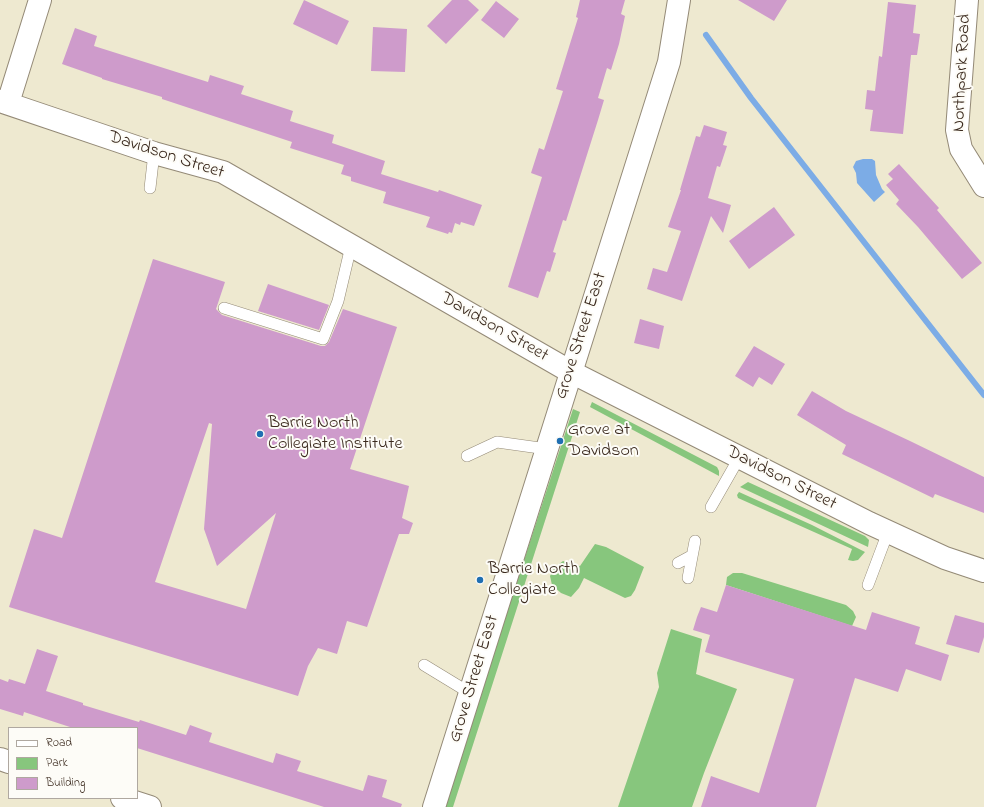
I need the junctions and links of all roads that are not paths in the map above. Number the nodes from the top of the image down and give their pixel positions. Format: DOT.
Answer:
graph roads {
  1 [pos="40,0"];
  2 [pos="679,0"];
  3 [pos="967,0"];
  4 [pos="4,102"];
  5 [pos="154,154"];
  6 [pos="984,186"];
  7 [pos="150,188"];
  8 [pos="351,246"];
  9 [pos="224,308"];
  10 [pos="571,372"];
  11 [pos="547,449"];
  12 [pos="467,456"];
  13 [pos="739,458"];
  14 [pos="711,507"];
  15 [pos="888,532"];
  16 [pos="695,541"];
  17 [pos="691,556"];
  18 [pos="678,563"];
  19 [pos="984,571"];
  20 [pos="688,578"];
  21 [pos="868,585"];
  22 [pos="424,665"];
  23 [pos="470,693"];
  24 [pos="125,799"];
  25 [pos="150,807"];
  26 [pos="434,807"];
  1 -- 4 [label="street"];
  2 -- 10 [label="street, Grove Street East"];
  3 -- 6 [label="street, Northpark Road"];
  4 -- 5 [label="street, Davidson Street"];
  5 -- 7 [label="lane"];
  5 -- 8 [label="street, Davidson Street"];
  8 -- 9 [label="lane"];
  8 -- 10 [label="street, Davidson Street"];
  10 -- 11 [label="street, Grove Street East"];
  10 -- 13 [label="street, Davidson Street"];
  11 -- 12 [label="lane"];
  11 -- 23 [label="street, Grove Street East"];
  13 -- 14 [label="lane"];
  13 -- 15 [label="street, Davidson Street"];
  15 -- 19 [label="street, Davidson Street"];
  15 -- 21 [label="lane"];
  16 -- 17 [label="lane"];
  17 -- 18 [label="lane"];
  17 -- 20 [label="lane"];
  22 -- 23 [label="lane"];
  23 -- 26 [label="street, Grove Street East"];
  24 -- 25 [label="street"];
}
